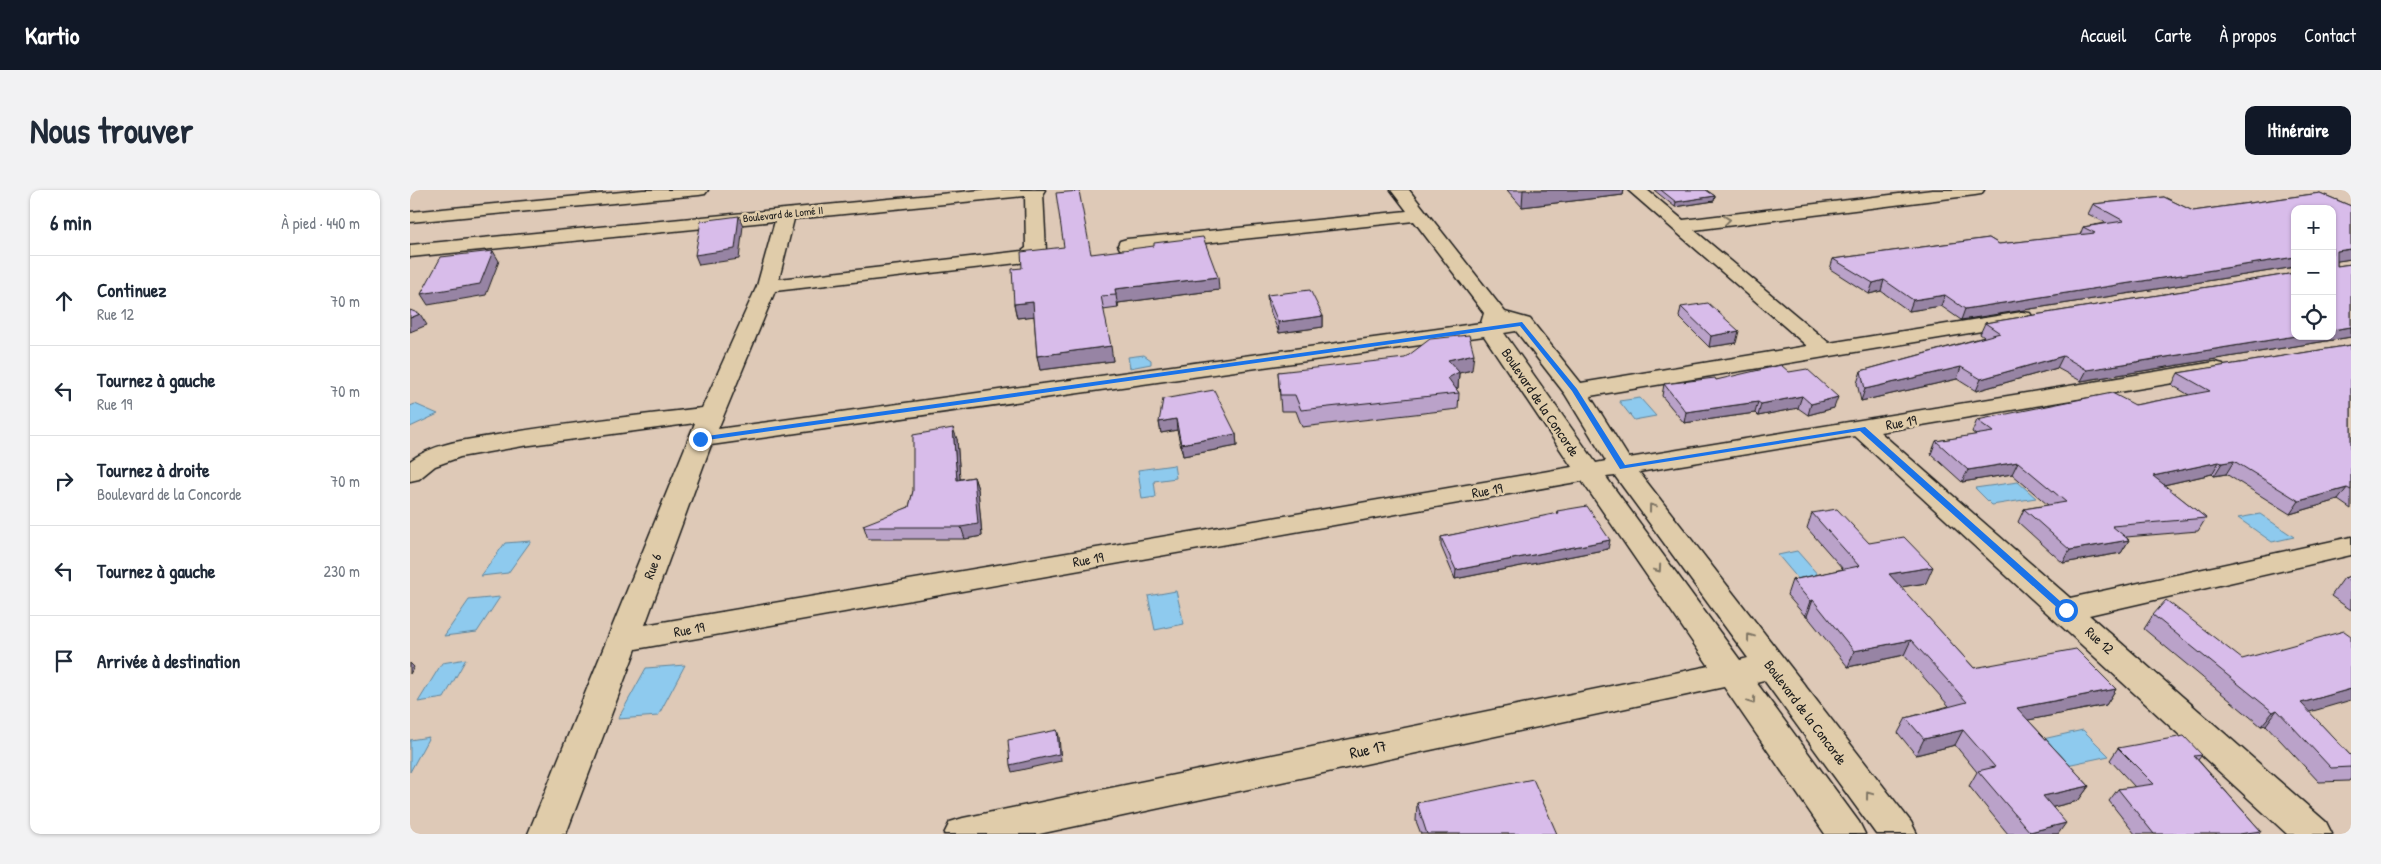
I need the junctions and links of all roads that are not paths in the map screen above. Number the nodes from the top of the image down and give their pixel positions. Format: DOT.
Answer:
graph roads {
  1 [pos="699,190"];
  2 [pos="972,190"];
  3 [pos="1035,190"];
  4 [pos="1400,190"];
  5 [pos="1636,190"];
  6 [pos="1864,190"];
  7 [pos="1975,190"];
  8 [pos="786,214"];
  9 [pos="1419,215"];
  10 [pos="410,217"];
  11 [pos="1672,220"];
  12 [pos="410,245"];
  13 [pos="1127,246"];
  14 [pos="410,250"];
  15 [pos="764,293"];
  16 [pos="2040,316"];
  17 [pos="1493,321"];
  18 [pos="1824,350"];
  19 [pos="2234,366"];
  20 [pos="1575,391"];
  21 [pos="706,426"];
  22 [pos="1862,428"];
  23 [pos="1622,468"];
  24 [pos="1589,472"];
  25 [pos="410,473"];
  26 [pos="2351,546"];
  27 [pos="2066,610"];
  28 [pos="624,640"];
  29 [pos="1773,668"];
  30 [pos="1732,673"];
  31 [pos="547,834"];
  32 [pos="963,834"];
  33 [pos="1846,834"];
  34 [pos="1898,834"];
  35 [pos="2314,834"];
  1 -- 10 [label="street"];
  2 -- 12 [label="street, Boulevard de Lomé II"];
  3 -- 8 [label="street, Boulevard de Lomé II"];
  3 -- 15 [label="street"];
  4 -- 9 [label="street"];
  5 -- 11 [label="street"];
  6 -- 11 [label="street"];
  11 -- 7 [label="street, one-way"];
  8 -- 14 [label="street, Boulevard de Lomé II"];
  8 -- 15 [label="street, Rue 6"];
  9 -- 13 [label="street"];
  9 -- 17 [label="street"];
  11 -- 18 [label="street"];
  15 -- 21 [label="street, Rue 6"];
  16 -- 18 [label="street"];
  17 -- 20 [label="street, Boulevard de la Concorde"];
  17 -- 21 [label="street"];
  17 -- 24 [label="street, Boulevard de la Concorde"];
  18 -- 20 [label="street"];
  19 -- 22 [label="street, Rue 19"];
  20 -- 23 [label="street, Boulevard de la Concorde"];
  21 -- 25 [label="street"];
  21 -- 28 [label="street, Rue 6"];
  22 -- 23 [label="street, Rue 19"];
  22 -- 27 [label="street, Rue 12"];
  23 -- 24 [label="street, Rue 19"];
  29 -- 23 [label="street, Boulevard de la Concorde, one-way"];
  24 -- 28 [label="street, Rue 19"];
  24 -- 30 [label="street, Boulevard de la Concorde, one-way"];
  26 -- 27 [label="street"];
  27 -- 35 [label="street, Rue 12"];
  28 -- 31 [label="street, Rue 6"];
  29 -- 30 [label="street, Rue 17"];
  34 -- 29 [label="street, Boulevard de la Concorde, one-way"];
  30 -- 32 [label="street, Rue 17"];
  30 -- 33 [label="street, Boulevard de la Concorde, one-way"];
}
